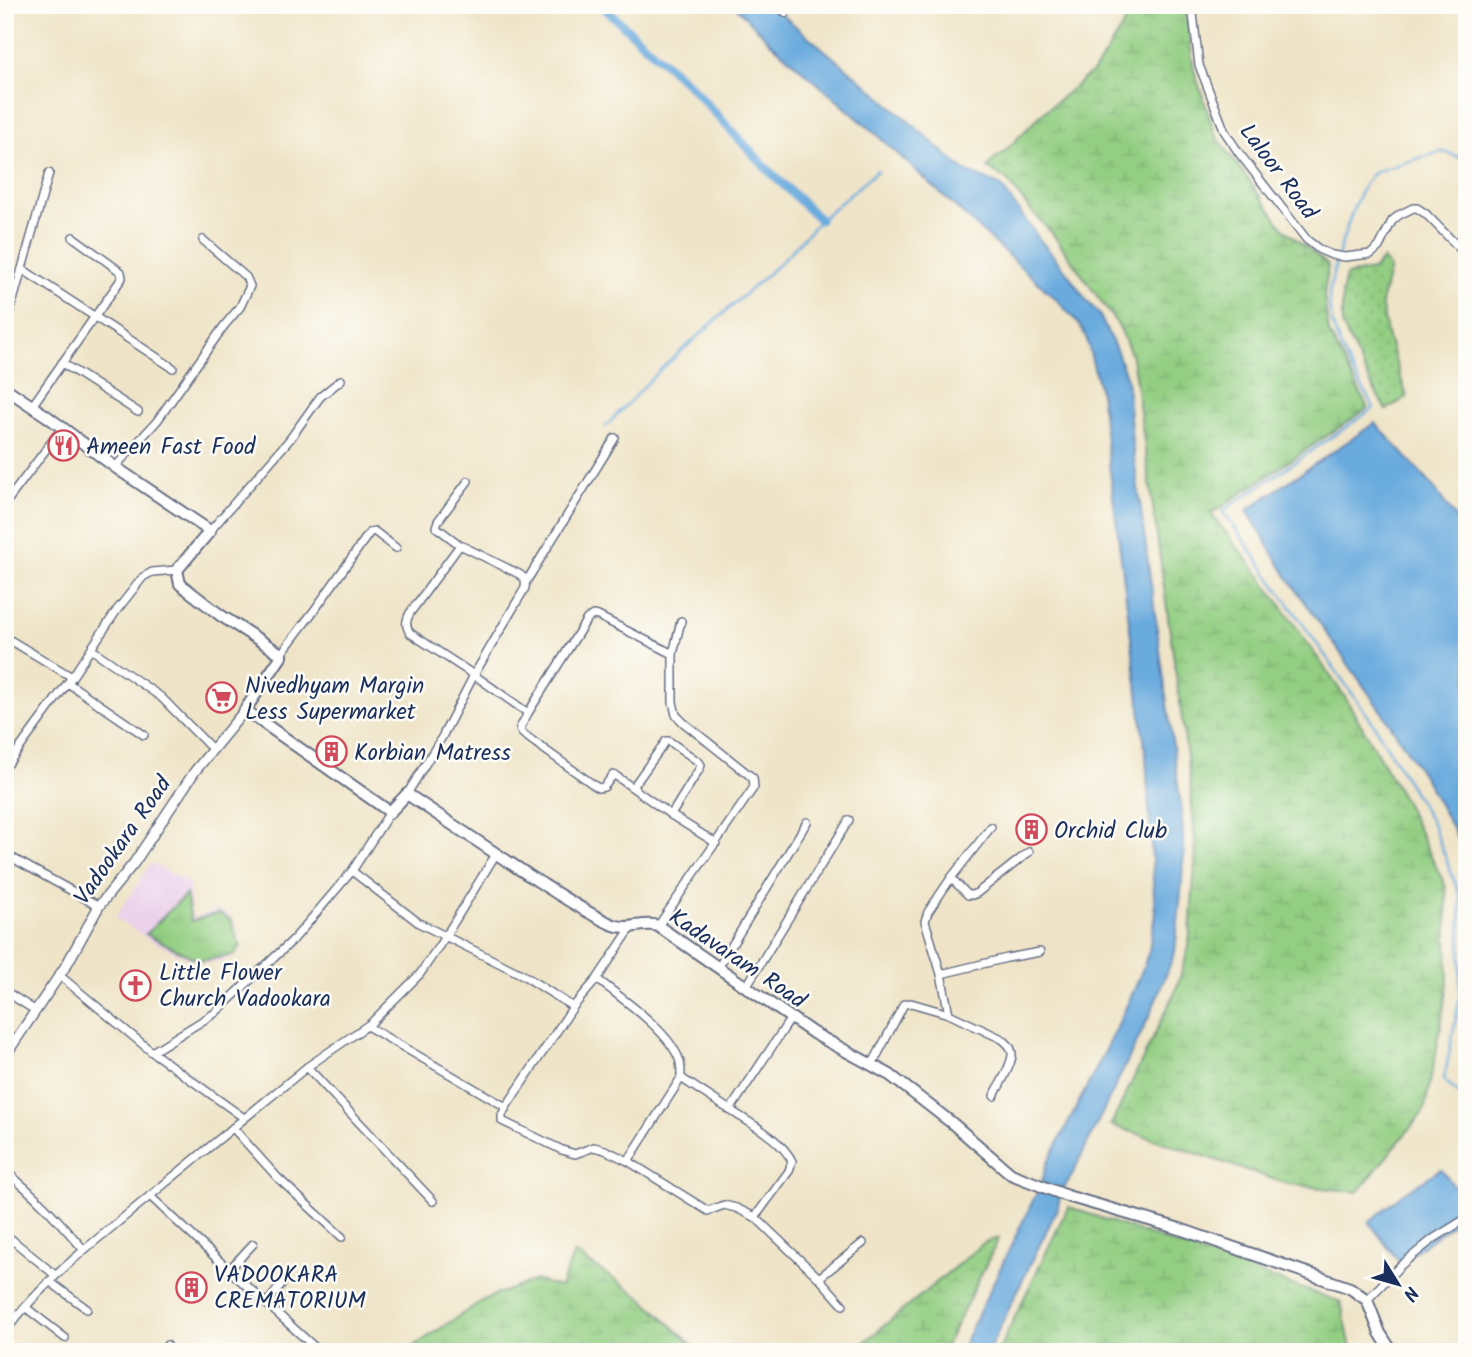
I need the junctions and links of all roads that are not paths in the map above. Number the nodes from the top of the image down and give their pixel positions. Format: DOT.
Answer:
graph roads {
  1 [pos="777,5"];
  2 [pos="1192,5"];
  3 [pos="786,13"];
  4 [pos="49,173"];
  5 [pos="73,237"];
  6 [pos="204,240"];
  7 [pos="1467,256"];
  8 [pos="22,269"];
  9 [pos="95,316"];
  10 [pos="5,329"];
  11 [pos="62,363"];
  12 [pos="173,368"];
  13 [pos="341,380"];
  14 [pos="5,388"];
  15 [pos="32,406"];
  16 [pos="138,412"];
  17 [pos="62,428"];
  18 [pos="615,438"];
  19 [pos="115,467"];
  20 [pos="468,481"];
  21 [pos="5,504"];
  22 [pos="210,531"];
  23 [pos="460,545"];
  24 [pos="396,548"];
  25 [pos="177,570"];
  26 [pos="526,582"];
  27 [pos="681,621"];
  28 [pos="5,637"];
  29 [pos="91,649"];
  30 [pos="281,654"];
  31 [pos="673,654"];
  32 [pos="474,675"];
  33 [pos="70,680"];
  34 [pos="245,710"];
  35 [pos="528,713"];
  36 [pos="144,734"];
  37 [pos="213,750"];
  38 [pos="5,768"];
  39 [pos="633,788"];
  40 [pos="407,794"];
  41 [pos="390,812"];
  42 [pos="671,815"];
  43 [pos="849,820"];
  44 [pos="807,822"];
  45 [pos="991,827"];
  46 [pos="716,843"];
  47 [pos="1028,852"];
  48 [pos="5,854"];
  49 [pos="496,854"];
  50 [pos="352,871"];
  51 [pos="951,878"];
  52 [pos="99,906"];
  53 [pos="658,926"];
  54 [pos="631,928"];
  55 [pos="445,937"];
  56 [pos="1040,953"];
  57 [pos="718,968"];
  58 [pos="941,974"];
  59 [pos="59,975"];
  60 [pos="597,979"];
  61 [pos="746,987"];
  62 [pos="5,991"];
  63 [pos="573,1007"];
  64 [pos="36,1011"];
  65 [pos="949,1014"];
  66 [pos="791,1018"];
  67 [pos="367,1027"];
  68 [pos="152,1052"];
  69 [pos="5,1056"];
  70 [pos="872,1065"];
  71 [pos="307,1067"];
  72 [pos="681,1079"];
  73 [pos="994,1096"];
  74 [pos="506,1107"];
  75 [pos="730,1110"];
  76 [pos="244,1118"];
  77 [pos="233,1128"];
  78 [pos="628,1161"];
  79 [pos="5,1171"];
  80 [pos="150,1196"];
  81 [pos="433,1201"];
  82 [pos="754,1217"];
  83 [pos="1467,1219"];
  84 [pos="5,1234"];
  85 [pos="342,1237"];
  86 [pos="863,1243"];
  87 [pos="253,1244"];
  88 [pos="84,1250"];
  89 [pos="229,1270"];
  90 [pos="52,1278"];
  91 [pos="819,1278"];
  92 [pos="282,1284"];
  93 [pos="1367,1300"];
  94 [pos="266,1304"];
  95 [pos="843,1305"];
  96 [pos="25,1307"];
  97 [pos="87,1309"];
  98 [pos="5,1315"];
  99 [pos="13,1321"];
  100 [pos="5,1332"];
  101 [pos="65,1338"];
  102 [pos="320,1352"];
  103 [pos="1392,1352"];
  1 -- 3 [label="street"];
  2 -- 7 [label="street, Laloor Road"];
  4 -- 8 [label="street"];
  5 -- 9 [label="street"];
  6 -- 19 [label="street"];
  8 -- 9 [label="street"];
  8 -- 10 [label="street"];
  9 -- 11 [label="street"];
  9 -- 12 [label="street"];
  11 -- 15 [label="street"];
  11 -- 16 [label="street"];
  13 -- 22 [label="street"];
  14 -- 15 [label="main road"];
  15 -- 17 [label="main road"];
  17 -- 19 [label="main road"];
  17 -- 21 [label="street"];
  18 -- 26 [label="street"];
  19 -- 22 [label="main road"];
  20 -- 23 [label="street"];
  22 -- 25 [label="main road"];
  23 -- 26 [label="street"];
  23 -- 32 [label="street"];
  24 -- 30 [label="street, Vadookara Road"];
  25 -- 29 [label="street"];
  25 -- 30 [label="main road"];
  26 -- 32 [label="street"];
  27 -- 31 [label="street"];
  28 -- 33 [label="street"];
  29 -- 33 [label="street"];
  29 -- 37 [label="street"];
  30 -- 34 [label="main road, Vadookara Road"];
  31 -- 35 [label="street"];
  31 -- 46 [label="street"];
  32 -- 35 [label="street"];
  32 -- 40 [label="street"];
  33 -- 36 [label="street"];
  33 -- 38 [label="street"];
  34 -- 37 [label="street, Vadookara Road"];
  34 -- 41 [label="main road"];
  35 -- 39 [label="street"];
  37 -- 52 [label="street, Vadookara Road"];
  39 -- 42 [label="street"];
  39 -- 42 [label="street"];
  40 -- 41 [label="main road"];
  40 -- 49 [label="main road, Kadavaram Road"];
  41 -- 50 [label="street"];
  42 -- 46 [label="street"];
  43 -- 61 [label="street"];
  44 -- 57 [label="street"];
  45 -- 51 [label="street"];
  46 -- 53 [label="street"];
  47 -- 51 [label="street"];
  48 -- 52 [label="street"];
  49 -- 54 [label="main road, Kadavaram Road"];
  49 -- 55 [label="street"];
  50 -- 55 [label="street"];
  50 -- 68 [label="street"];
  51 -- 58 [label="street"];
  52 -- 59 [label="street, Vadookara Road"];
  53 -- 54 [label="main road, Kadavaram Road"];
  53 -- 57 [label="main road, Kadavaram Road"];
  54 -- 60 [label="street"];
  55 -- 63 [label="street"];
  55 -- 67 [label="street"];
  56 -- 58 [label="street"];
  57 -- 61 [label="main road, Kadavaram Road"];
  58 -- 65 [label="street"];
  59 -- 64 [label="street, Vadookara Road"];
  59 -- 68 [label="street"];
  60 -- 63 [label="street"];
  60 -- 72 [label="street"];
  61 -- 66 [label="main road, Kadavaram Road"];
  62 -- 64 [label="street"];
  63 -- 74 [label="street"];
  64 -- 69 [label="street, Vadookara Road"];
  65 -- 70 [label="street"];
  65 -- 73 [label="street"];
  66 -- 70 [label="main road, Kadavaram Road"];
  66 -- 75 [label="street"];
  67 -- 71 [label="street"];
  67 -- 74 [label="street"];
  68 -- 76 [label="street"];
  70 -- 93 [label="main road, Kadavaram Road"];
  71 -- 76 [label="street"];
  71 -- 81 [label="street"];
  72 -- 75 [label="street"];
  72 -- 78 [label="street"];
  74 -- 78 [label="street"];
  75 -- 82 [label="street"];
  76 -- 77 [label="street"];
  77 -- 80 [label="street"];
  77 -- 85 [label="street"];
  78 -- 82 [label="street"];
  79 -- 88 [label="street"];
  80 -- 88 [label="street"];
  80 -- 89 [label="street"];
  82 -- 91 [label="street"];
  83 -- 93 [label="street"];
  84 -- 90 [label="street"];
  86 -- 91 [label="street"];
  87 -- 89 [label="street"];
  88 -- 90 [label="street"];
  89 -- 94 [label="street"];
  90 -- 96 [label="street"];
  90 -- 97 [label="street"];
  91 -- 95 [label="street"];
  92 -- 94 [label="street"];
  93 -- 103 [label="main road"];
  94 -- 102 [label="street"];
  96 -- 99 [label="street"];
  96 -- 101 [label="street"];
  98 -- 99 [label="street"];
  99 -- 100 [label="street"];
}
